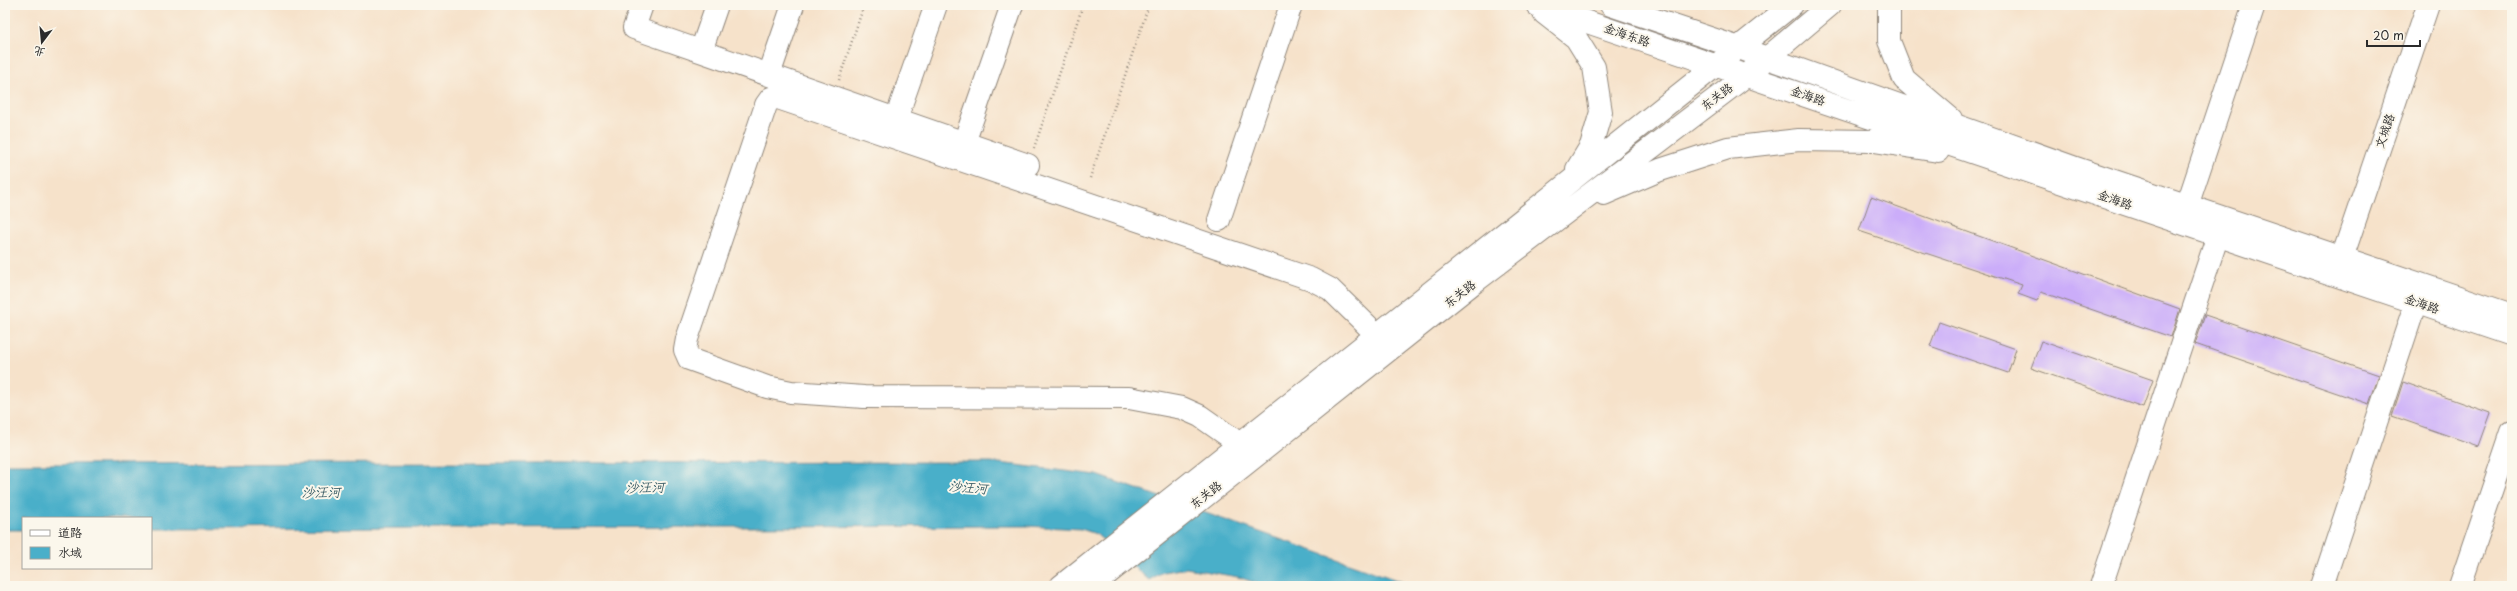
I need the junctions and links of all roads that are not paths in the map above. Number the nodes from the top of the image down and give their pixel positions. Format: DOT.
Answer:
graph roads {
  1 [pos="642,5"];
  2 [pos="717,5"];
  3 [pos="793,5"];
  4 [pos="936,5"];
  5 [pos="1012,5"];
  6 [pos="1291,5"];
  7 [pos="1533,5"];
  8 [pos="1537,5"];
  9 [pos="1611,5"];
  10 [pos="1792,5"];
  11 [pos="1830,5"];
  12 [pos="1889,5"];
  13 [pos="2254,5"];
  14 [pos="2428,5"];
  15 [pos="1739,48"];
  16 [pos="701,51"];
  17 [pos="1767,59"];
  18 [pos="1717,65"];
  19 [pos="769,75"];
  20 [pos="1747,75"];
  21 [pos="896,119"];
  22 [pos="1961,128"];
  23 [pos="964,143"];
  24 [pos="1995,159"];
  25 [pos="1028,166"];
  26 [pos="1572,178"];
  27 [pos="2187,206"];
  28 [pos="1573,207"];
  29 [pos="1219,220"];
  30 [pos="2218,235"];
  31 [pos="2342,258"];
  32 [pos="2416,302"];
  33 [pos="2512,315"];
  34 [pos="1377,335"];
  35 [pos="2512,335"];
  36 [pos="2512,432"];
  37 [pos="1240,444"];
  38 [pos="1062,586"];
  39 [pos="1092,586"];
  40 [pos="2101,586"];
  41 [pos="2322,586"];
  42 [pos="2460,586"];
  1 -- 16 [label="main road"];
  2 -- 16 [label="main road"];
  3 -- 19 [label="main road"];
  4 -- 21 [label="main road"];
  5 -- 23 [label="main road"];
  6 -- 29 [label="main road"];
  7 -- 26 [label="main road"];
  8 -- 18 [label="main road, 金海东路"];
  9 -- 15 [label="main road, 金海东路"];
  10 -- 15 [label="main road, 东关路"];
  11 -- 17 [label="main road, 东关路"];
  12 -- 22 [label="main road"];
  13 -- 27 [label="main road"];
  14 -- 31 [label="main road, 文城路"];
  15 -- 17 [label="main road, 金海路"];
  15 -- 18 [label="main road, 东关路"];
  16 -- 19 [label="main road"];
  17 -- 20 [label="main road, 东关路"];
  17 -- 22 [label="main road, 金海路"];
  18 -- 20 [label="main road, 金海路"];
  18 -- 26 [label="main road, 东关路"];
  19 -- 21 [label="main road"];
  20 -- 24 [label="main road, 金海路"];
  20 -- 28 [label="main road, 东关路"];
  21 -- 23 [label="main road"];
  22 -- 27 [label="main road, 金海路"];
  23 -- 25 [label="main road"];
  24 -- 28 [label="main road"];
  24 -- 30 [label="main road, 金海路"];
  26 -- 34 [label="main road, 东关路"];
  27 -- 31 [label="main road, 金海路"];
  28 -- 39 [label="main road, 东关路"];
  30 -- 32 [label="main road, 金海路"];
  30 -- 40 [label="main road"];
  31 -- 33 [label="main road, 金海路"];
  32 -- 35 [label="main road, 金海路"];
  32 -- 41 [label="main road"];
  34 -- 37 [label="main road, 东关路"];
  34 -- 37 [label="main road"];
  36 -- 42 [label="main road"];
  37 -- 38 [label="main road, 东关路"];
}
